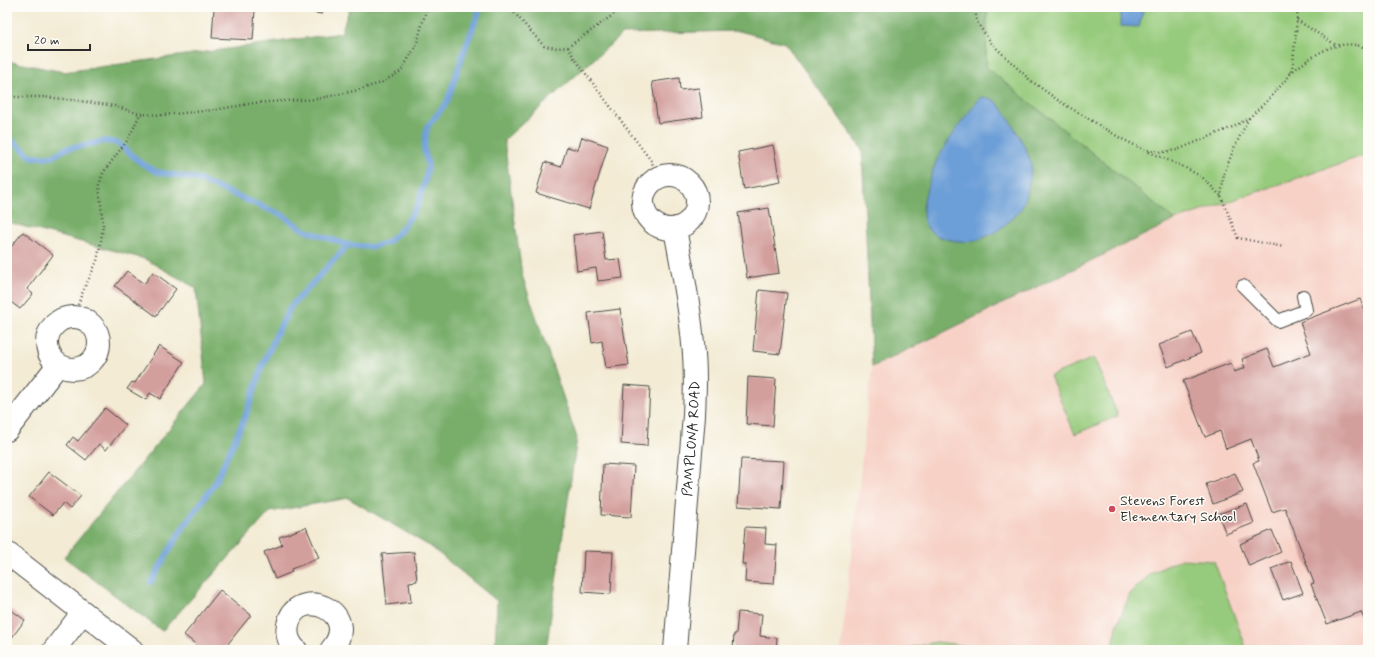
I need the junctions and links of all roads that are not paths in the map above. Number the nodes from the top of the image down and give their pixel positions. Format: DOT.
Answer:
graph roads {
  1 [pos="675,229"];
  2 [pos="1243,286"];
  3 [pos="1303,296"];
  4 [pos="58,365"];
  5 [pos="7,430"];
  6 [pos="7,553"];
  7 [pos="83,612"];
  8 [pos="54,650"];
  9 [pos="132,650"];
  10 [pos="296,650"];
  11 [pos="331,650"];
  12 [pos="675,650"];
  1 -- 1 [label="street"];
  1 -- 12 [label="street, PAMPLONA ROAD"];
  2 -- 3 [label="lane"];
  4 -- 4 [label="street"];
  4 -- 5 [label="street"];
  6 -- 7 [label="street"];
  7 -- 8 [label="street"];
  7 -- 9 [label="street"];
  10 -- 11 [label="street"];
}
